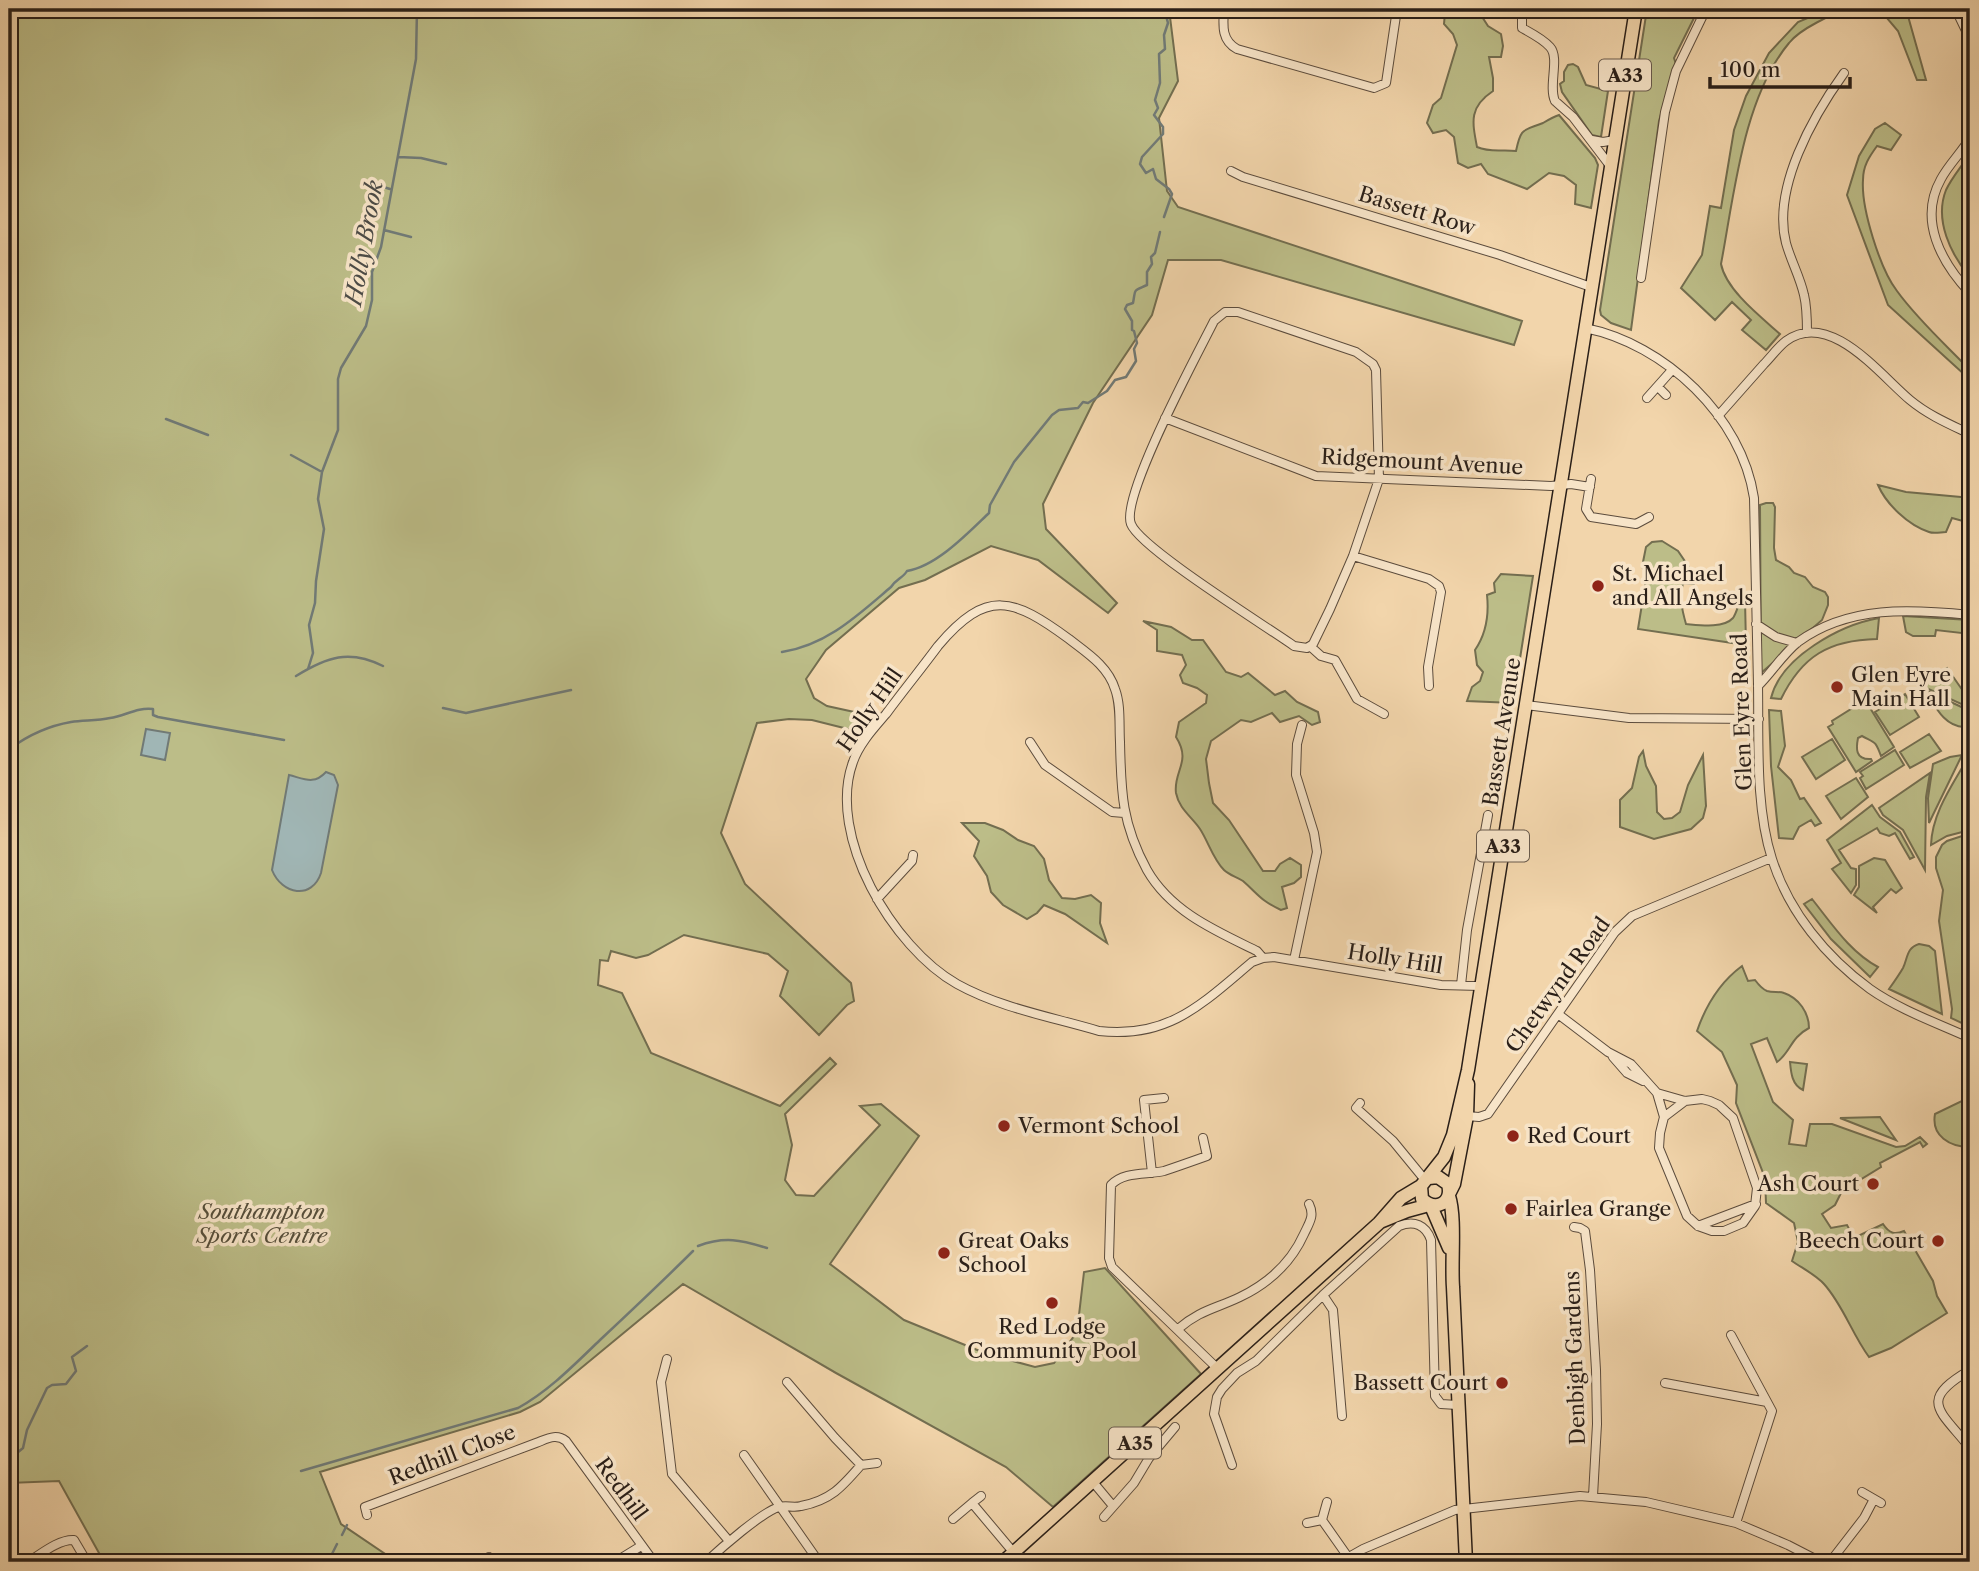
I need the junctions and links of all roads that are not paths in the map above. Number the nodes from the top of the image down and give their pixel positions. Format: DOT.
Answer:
graph roads {
  1 [pos="1224,9"];
  2 [pos="1396,9"];
  3 [pos="1522,9"];
  4 [pos="1636,9"];
  5 [pos="1706,9"];
  6 [pos="1959,16"];
  7 [pos="1967,24"];
  8 [pos="1970,39"];
  9 [pos="1844,73"];
  10 [pos="1970,138"];
  11 [pos="1592,140"];
  12 [pos="1615,140"];
  13 [pos="1611,167"];
  14 [pos="1231,171"];
  15 [pos="1641,278"];
  16 [pos="1591,287"];
  17 [pos="1970,293"];
  18 [pos="1585,328"];
  19 [pos="1807,333"];
  20 [pos="1672,369"];
  21 [pos="1658,387"];
  22 [pos="1666,396"];
  23 [pos="1647,398"];
  24 [pos="1718,416"];
  25 [pos="1165,418"];
  26 [pos="1970,434"];
  27 [pos="1378,479"];
  28 [pos="1560,485"];
  29 [pos="1649,517"];
  30 [pos="1353,556"];
  31 [pos="1970,615"];
  32 [pos="1756,624"];
  33 [pos="1797,643"];
  34 [pos="1311,647"];
  35 [pos="1429,686"];
  36 [pos="1758,686"];
  37 [pos="1525,705"];
  38 [pos="1384,714"];
  39 [pos="1759,719"];
  40 [pos="1302,725"];
  41 [pos="1030,742"];
  42 [pos="1124,813"];
  43 [pos="1488,815"];
  44 [pos="913,855"];
  45 [pos="1771,858"];
  46 [pos="877,899"];
  47 [pos="1263,958"];
  48 [pos="1294,960"];
  49 [pos="1461,985"];
  50 [pos="1480,986"];
  51 [pos="1558,1014"];
  52 [pos="1970,1038"];
  53 [pos="1468,1070"];
  54 [pos="1657,1093"];
  55 [pos="1164,1098"];
  56 [pos="1685,1101"];
  57 [pos="1355,1108"];
  58 [pos="1467,1116"];
  59 [pos="1664,1117"];
  60 [pos="1203,1138"];
  61 [pos="1152,1173"];
  62 [pos="1425,1181"];
  63 [pos="1450,1194"];
  64 [pos="1309,1204"];
  65 [pos="1756,1204"];
  66 [pos="1430,1206"];
  67 [pos="1379,1223"];
  68 [pos="1699,1226"];
  69 [pos="1574,1227"];
  70 [pos="1451,1255"];
  71 [pos="1323,1295"];
  72 [pos="1178,1329"];
  73 [pos="1731,1335"];
  74 [pos="1252,1336"];
  75 [pos="1266,1351"];
  76 [pos="667,1359"];
  77 [pos="1217,1368"];
  78 [pos="1970,1370"];
  79 [pos="787,1382"];
  80 [pos="1665,1383"];
  81 [pos="1767,1402"];
  82 [pos="1457,1405"];
  83 [pos="1342,1416"];
  84 [pos="1175,1427"];
  85 [pos="561,1437"];
  86 [pos="1970,1448"];
  87 [pos="744,1455"];
  88 [pos="877,1464"];
  89 [pos="861,1465"];
  90 [pos="1231,1465"];
  91 [pos="1093,1482"];
  92 [pos="1862,1492"];
  93 [pos="981,1496"];
  94 [pos="1593,1496"];
  95 [pos="1327,1502"];
  96 [pos="972,1503"];
  97 [pos="1113,1506"];
  98 [pos="779,1507"];
  99 [pos="1463,1509"];
  100 [pos="367,1515"];
  101 [pos="1104,1517"];
  102 [pos="953,1519"];
  103 [pos="1322,1520"];
  104 [pos="1307,1523"];
  105 [pos="1736,1523"];
  106 [pos="729,1541"];
  107 [pos="641,1546"];
  108 [pos="1014,1553"];
  109 [pos="1348,1557"];
  110 [pos="27,1562"];
  111 [pos="88,1562"];
  112 [pos="615,1562"];
  113 [pos="654,1562"];
  114 [pos="706,1562"];
  115 [pos="819,1562"];
  116 [pos="1003,1562"];
  117 [pos="1340,1562"];
  118 [pos="1466,1562"];
  119 [pos="1821,1562"];
  120 [pos="1830,1562"];
  1 -- 2 [label="street"];
  3 -- 11 [label="street"];
  4 -- 12 [label="main road, Bassett Avenue / A33"];
  5 -- 15 [label="street"];
  6 -- 7 [label="street"];
  7 -- 8 [label="street"];
  9 -- 19 [label="street"];
  10 -- 17 [label="street"];
  11 -- 12 [label="street"];
  11 -- 13 [label="street"];
  12 -- 13 [label="main road, Bassett Avenue / A33"];
  13 -- 16 [label="main road, Bassett Avenue / A33"];
  14 -- 16 [label="street, Bassett Row"];
  16 -- 18 [label="main road, Bassett Avenue / A33"];
  18 -- 20 [label="street, Glen Eyre Road"];
  18 -- 28 [label="main road, Bassett Avenue / A33"];
  19 -- 24 [label="street"];
  19 -- 26 [label="street"];
  20 -- 21 [label="street"];
  20 -- 24 [label="street, Glen Eyre Road"];
  21 -- 22 [label="street"];
  21 -- 23 [label="street"];
  24 -- 32 [label="street, Glen Eyre Road"];
  25 -- 27 [label="street, Ridgemount Avenue"];
  25 -- 27 [label="street"];
  25 -- 34 [label="street"];
  27 -- 28 [label="street, Ridgemount Avenue"];
  27 -- 30 [label="street"];
  28 -- 29 [label="street"];
  28 -- 37 [label="main road, Bassett Avenue / A33"];
  30 -- 34 [label="street"];
  30 -- 35 [label="street"];
  31 -- 33 [label="street"];
  32 -- 33 [label="street"];
  32 -- 36 [label="street, Glen Eyre Road"];
  33 -- 36 [label="street"];
  34 -- 38 [label="street"];
  36 -- 39 [label="street, Glen Eyre Road"];
  37 -- 39 [label="street"];
  37 -- 50 [label="main road, Bassett Avenue / A33"];
  39 -- 45 [label="street, Glen Eyre Road"];
  40 -- 48 [label="street"];
  41 -- 42 [label="street"];
  42 -- 46 [label="street, Holly Hill"];
  42 -- 47 [label="street, Holly Hill"];
  43 -- 49 [label="street, Bassett Avenue"];
  44 -- 46 [label="street"];
  45 -- 51 [label="street, Chetwynd Road"];
  45 -- 52 [label="street, Glen Eyre Road"];
  46 -- 47 [label="street, Holly Hill"];
  47 -- 48 [label="street, Holly Hill"];
  48 -- 49 [label="street, Holly Hill"];
  49 -- 50 [label="street, Holly Hill"];
  50 -- 53 [label="main road, Bassett Avenue / A33"];
  51 -- 54 [label="street"];
  51 -- 58 [label="street, Chetwynd Road"];
  53 -- 58 [label="main road, Bassett Avenue / A33"];
  53 -- 62 [label="main road, Bassett Avenue / A33"];
  54 -- 56 [label="street"];
  54 -- 59 [label="street"];
  55 -- 61 [label="street"];
  56 -- 59 [label="street"];
  56 -- 65 [label="street"];
  57 -- 62 [label="street"];
  58 -- 63 [label="main road, Bassett Avenue / A33"];
  59 -- 68 [label="street"];
  60 -- 61 [label="street"];
  61 -- 72 [label="street"];
  62 -- 63 [label="main road"];
  62 -- 66 [label="main road"];
  62 -- 67 [label="main road, A35"];
  63 -- 66 [label="main road"];
  63 -- 70 [label="main road, Bassett Avenue / A33"];
  64 -- 72 [label="street"];
  65 -- 68 [label="street"];
  65 -- 68 [label="street"];
  66 -- 67 [label="main road, A35"];
  66 -- 70 [label="main road, Bassett Avenue / A33"];
  67 -- 74 [label="main road, A35"];
  69 -- 94 [label="street, Denbigh Gardens"];
  70 -- 82 [label="main road, Bassett Avenue / A33"];
  71 -- 75 [label="street"];
  71 -- 82 [label="street"];
  71 -- 83 [label="street"];
  72 -- 77 [label="street"];
  73 -- 81 [label="street"];
  74 -- 75 [label="street"];
  74 -- 77 [label="main road, A35"];
  75 -- 90 [label="street"];
  76 -- 106 [label="street"];
  77 -- 91 [label="main road, A35"];
  78 -- 86 [label="street"];
  79 -- 89 [label="street"];
  80 -- 81 [label="street"];
  81 -- 105 [label="street"];
  82 -- 99 [label="main road, Bassett Avenue / A33"];
  84 -- 97 [label="street"];
  85 -- 100 [label="street, Redhill Close"];
  85 -- 107 [label="street, Redhill"];
  87 -- 98 [label="street"];
  88 -- 89 [label="street"];
  89 -- 98 [label="street"];
  91 -- 97 [label="street"];
  91 -- 108 [label="main road, A35"];
  92 -- 120 [label="street"];
  93 -- 96 [label="street"];
  94 -- 99 [label="street"];
  94 -- 105 [label="street"];
  95 -- 103 [label="street"];
  96 -- 102 [label="street"];
  96 -- 108 [label="street"];
  97 -- 101 [label="street"];
  98 -- 106 [label="street"];
  98 -- 115 [label="street"];
  99 -- 109 [label="street"];
  99 -- 118 [label="main road, Bassett Avenue / A33"];
  103 -- 104 [label="street"];
  103 -- 109 [label="street"];
  105 -- 119 [label="street"];
  106 -- 114 [label="street"];
  107 -- 112 [label="street"];
  107 -- 113 [label="street, Redhill"];
  108 -- 116 [label="main road, A35"];
  109 -- 117 [label="street"];
  110 -- 111 [label="street"];
}
